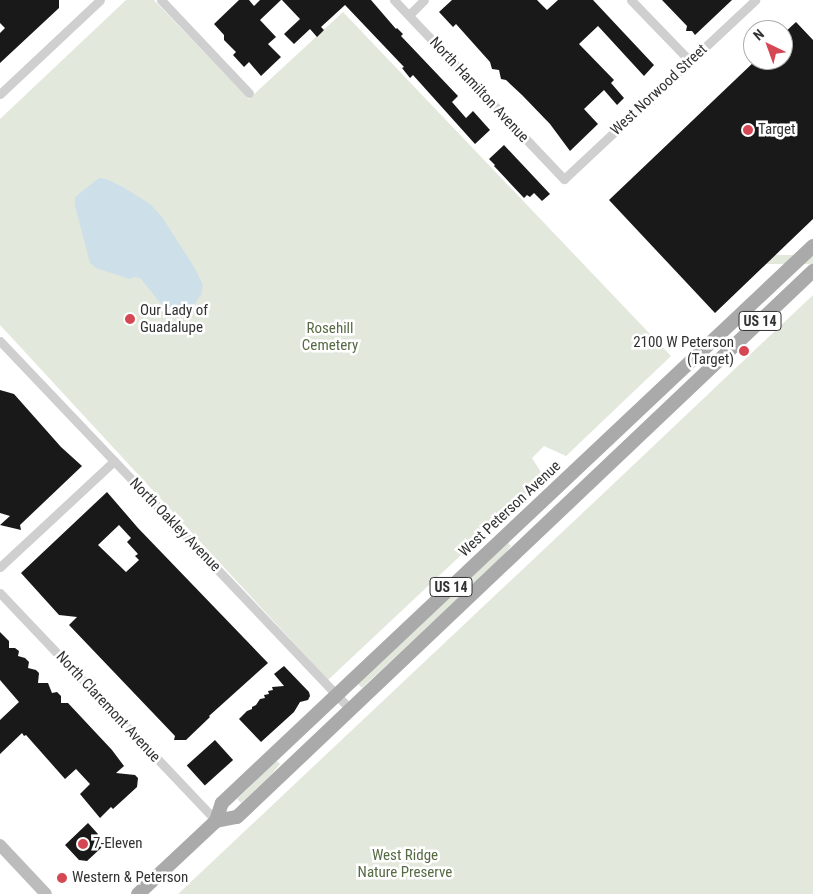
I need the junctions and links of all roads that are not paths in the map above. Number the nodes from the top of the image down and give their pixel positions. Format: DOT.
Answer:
graph roads {
  1 [pos="100,0"];
  2 [pos="161,0"];
  3 [pos="394,0"];
  4 [pos="424,0"];
  5 [pos="631,0"];
  6 [pos="754,0"];
  7 [pos="408,15"];
  8 [pos="690,61"];
  9 [pos="1,91"];
  10 [pos="249,93"];
  11 [pos="564,179"];
  12 [pos="813,246"];
  13 [pos="813,271"];
  14 [pos="0,341"];
  15 [pos="114,461"];
  16 [pos="0,567"];
  17 [pos="0,593"];
  18 [pos="337,695"];
  19 [pos="351,710"];
  20 [pos="216,821"];
  21 [pos="0,845"];
  22 [pos="46,894"];
  23 [pos="138,894"];
  1 -- 9 [label="street"];
  2 -- 10 [label="street"];
  3 -- 7 [label="street, North Hamilton Avenue"];
  4 -- 7 [label="street"];
  5 -- 8 [label="street"];
  6 -- 8 [label="street, West Norwood Street"];
  7 -- 11 [label="street, North Hamilton Avenue"];
  8 -- 11 [label="street, West Norwood Street"];
  12 -- 18 [label="main road, West Peterson Avenue / US 14"];
  13 -- 19 [label="main road, West Peterson Avenue / US 14"];
  14 -- 15 [label="street, North Oakley Avenue"];
  15 -- 16 [label="street"];
  15 -- 18 [label="street, North Oakley Avenue"];
  17 -- 20 [label="street, North Claremont Avenue"];
  18 -- 19 [label="street, North Oakley Avenue"];
  18 -- 20 [label="main road, West Peterson Avenue / US 14"];
  19 -- 20 [label="main road, West Peterson Avenue / US 14"];
  20 -- 23 [label="main road, West Peterson Avenue / US 14"];
  21 -- 22 [label="main road"];
}
